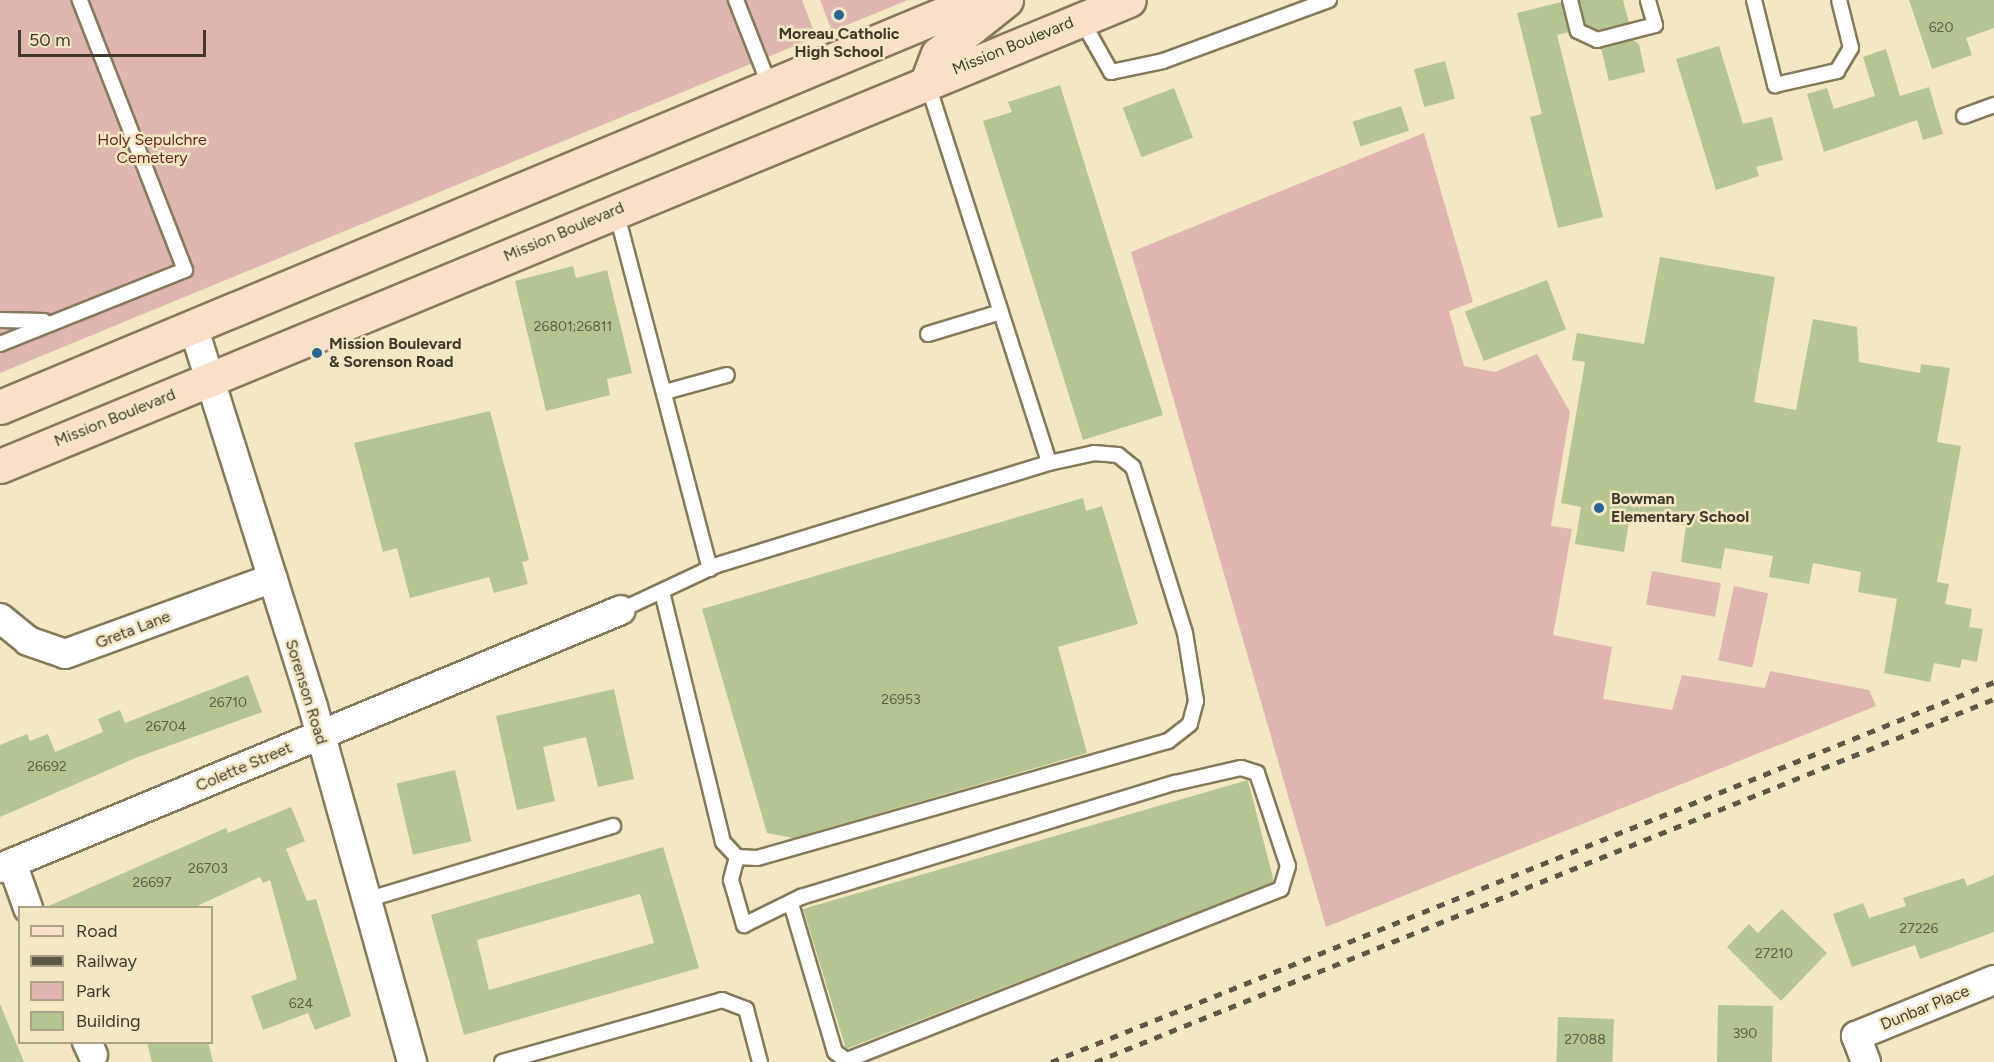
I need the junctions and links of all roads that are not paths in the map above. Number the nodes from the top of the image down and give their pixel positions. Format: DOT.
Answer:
graph roads {
  1 [pos="81,0"];
  2 [pos="736,0"];
  3 [pos="977,0"];
  4 [pos="1006,0"];
  5 [pos="1129,0"];
  6 [pos="1329,0"];
  7 [pos="1570,0"];
  8 [pos="1648,0"];
  9 [pos="1754,0"];
  10 [pos="1839,0"];
  11 [pos="1081,19"];
  12 [pos="927,82"];
  13 [pos="769,84"];
  14 [pos="1994,105"];
  15 [pos="1964,116"];
  16 [pos="616,211"];
  17 [pos="1000,312"];
  18 [pos="0,320"];
  19 [pos="50,321"];
  20 [pos="193,326"];
  21 [pos="928,334"];
  22 [pos="0,344"];
  23 [pos="727,375"];
  24 [pos="212,379"];
  25 [pos="665,392"];
  26 [pos="0,407"];
  27 [pos="1049,463"];
  28 [pos="0,466"];
  29 [pos="710,569"];
  30 [pos="273,578"];
  31 [pos="662,592"];
  32 [pos="621,610"];
  33 [pos="0,618"];
  34 [pos="320,736"];
  35 [pos="613,825"];
  36 [pos="737,857"];
  37 [pos="6,866"];
  38 [pos="366,900"];
  39 [pos="791,903"];
  40 [pos="27,906"];
  41 [pos="1994,980"];
  42 [pos="1861,1049"];
  43 [pos="412,1062"];
  44 [pos="502,1062"];
  45 [pos="760,1062"];
  1 -- 19 [label="lane"];
  2 -- 13 [label="lane"];
  3 -- 13 [label="main road"];
  4 -- 12 [label="main road"];
  5 -- 11 [label="main road, Mission Boulevard"];
  6 -- 11 [label="lane"];
  7 -- 8 [label="lane"];
  9 -- 10 [label="lane"];
  11 -- 12 [label="main road, Mission Boulevard"];
  12 -- 16 [label="main road, Mission Boulevard"];
  12 -- 17 [label="lane"];
  13 -- 20 [label="main road"];
  14 -- 15 [label="lane"];
  16 -- 24 [label="main road, Mission Boulevard"];
  16 -- 25 [label="lane"];
  17 -- 21 [label="lane"];
  17 -- 27 [label="lane"];
  18 -- 19 [label="lane"];
  19 -- 22 [label="lane"];
  20 -- 24 [label="street, Sorenson Road"];
  20 -- 26 [label="main road"];
  23 -- 25 [label="lane"];
  24 -- 28 [label="main road, Mission Boulevard"];
  24 -- 30 [label="street, Sorenson Road"];
  25 -- 29 [label="lane"];
  27 -- 29 [label="lane"];
  27 -- 36 [label="lane"];
  29 -- 31 [label="lane"];
  30 -- 33 [label="street, Greta Lane"];
  30 -- 34 [label="street, Sorenson Road"];
  31 -- 32 [label="lane"];
  31 -- 36 [label="lane"];
  32 -- 34 [label="street, Colette Street"];
  34 -- 37 [label="street, Colette Street"];
  34 -- 38 [label="street, Sorenson Road"];
  35 -- 38 [label="lane"];
  36 -- 39 [label="lane"];
  37 -- 40 [label="street"];
  38 -- 43 [label="street, Sorenson Road"];
  39 -- 39 [label="lane"];
  41 -- 42 [label="street, Dunbar Place"];
  44 -- 45 [label="lane"];
}
